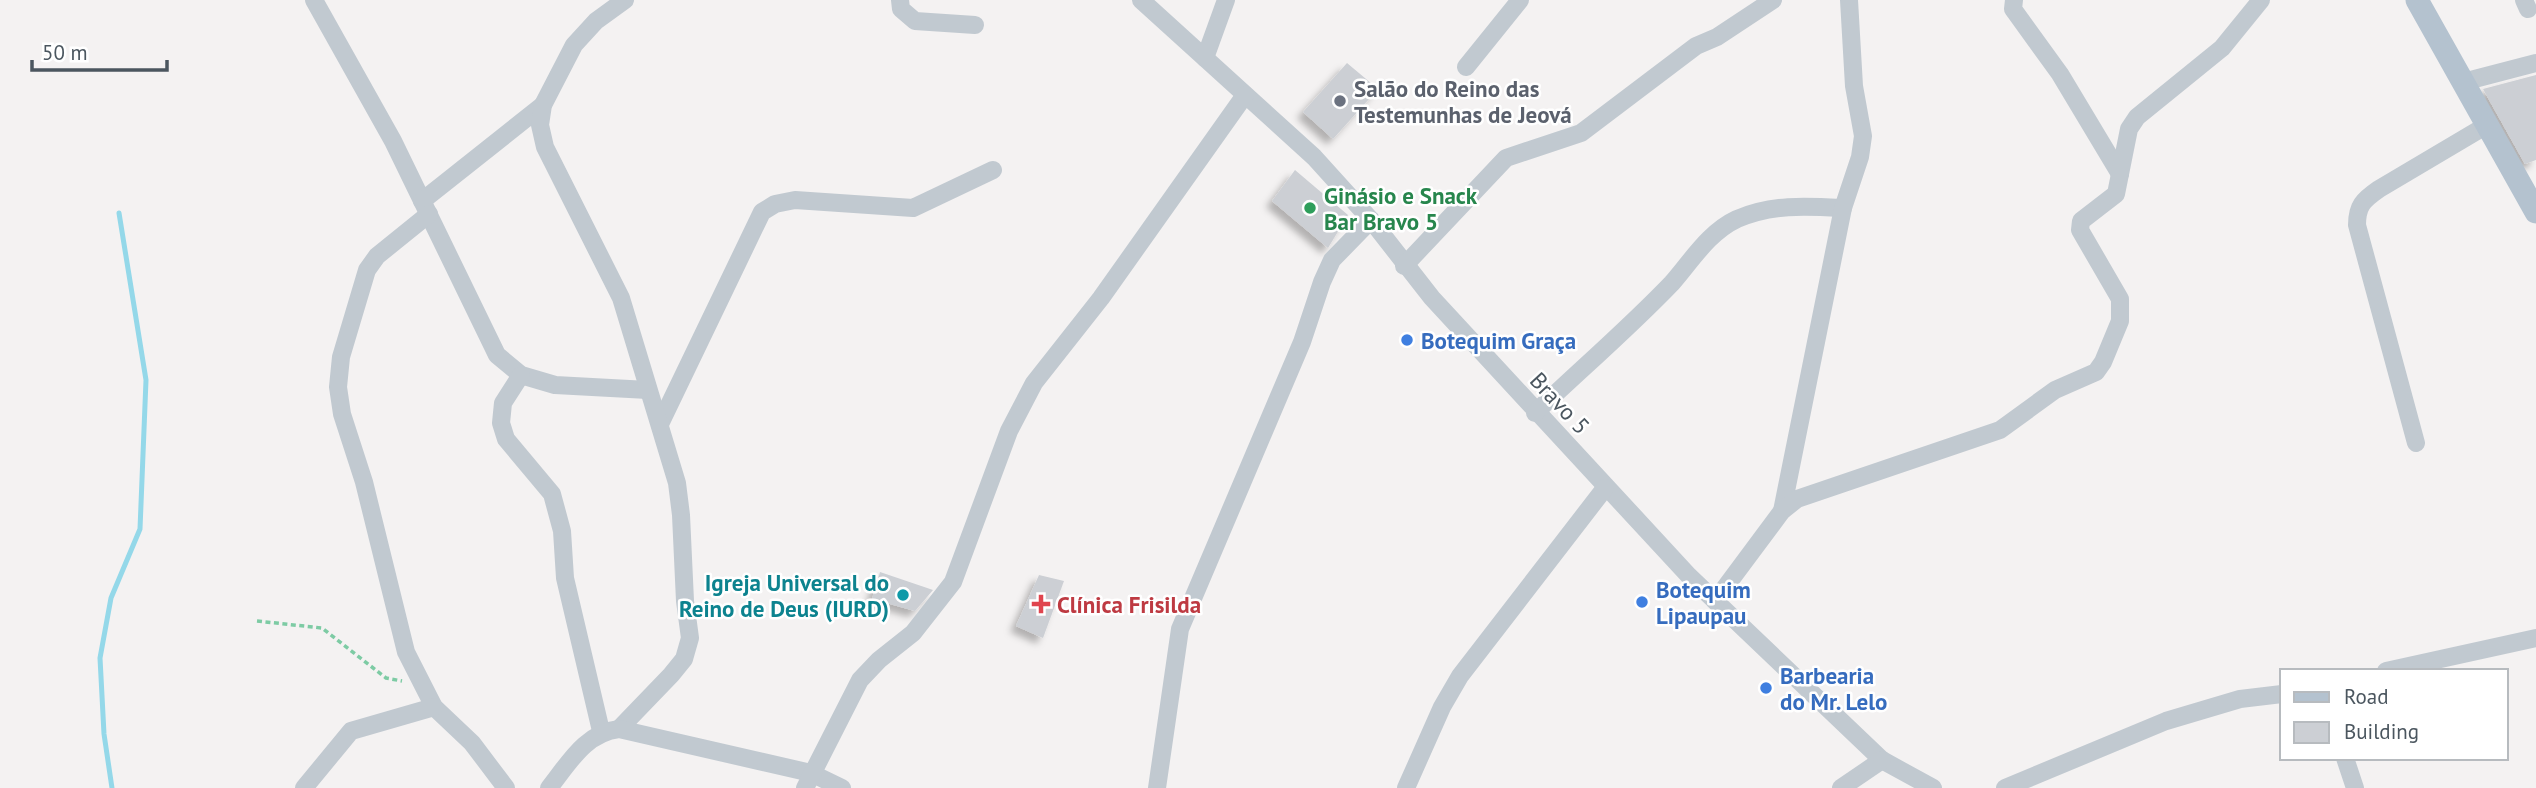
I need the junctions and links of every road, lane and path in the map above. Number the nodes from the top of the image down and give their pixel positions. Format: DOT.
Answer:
graph roads {
  1 [pos="314,0"];
  2 [pos="625,0"];
  3 [pos="900,0"];
  4 [pos="1141,0"];
  5 [pos="1226,0"];
  6 [pos="1520,0"];
  7 [pos="1773,0"];
  8 [pos="1849,0"];
  9 [pos="2014,0"];
  10 [pos="2261,0"];
  11 [pos="2417,0"];
  12 [pos="975,25"];
  13 [pos="1205,58"];
  14 [pos="2536,63"];
  15 [pos="1466,67"];
  16 [pos="2463,82"];
  17 [pos="1245,95"];
  18 [pos="543,105"];
  19 [pos="2487,125"];
  20 [pos="993,170"];
  21 [pos="2120,174"];
  22 [pos="426,208"];
  23 [pos="1843,208"];
  24 [pos="2536,212"];
  25 [pos="1371,220"];
  26 [pos="1404,266"];
  27 [pos="522,375"];
  28 [pos="648,390"];
  29 [pos="1535,413"];
  30 [pos="660,425"];
  31 [pos="2416,443"];
  32 [pos="1605,488"];
  33 [pos="1782,511"];
  34 [pos="1715,601"];
  35 [pos="257,621"];
  36 [pos="2536,638"];
  37 [pos="2395,669"];
  38 [pos="421,685"];
  39 [pos="2280,694"];
  40 [pos="434,707"];
  41 [pos="610,730"];
  42 [pos="1882,760"];
  43 [pos="2346,760"];
  44 [pos="808,781"];
  45 [pos="304,788"];
  46 [pos="506,788"];
  47 [pos="549,788"];
  48 [pos="842,788"];
  49 [pos="1157,788"];
  50 [pos="1406,788"];
  51 [pos="1841,788"];
  52 [pos="1933,788"];
  53 [pos="2005,788"];
  54 [pos="2355,788"];
  1 -- 22 [label="street"];
  2 -- 18 [label="street"];
  3 -- 12 [label="street"];
  4 -- 13 [label="street, Bravo 5"];
  5 -- 13 [label="street"];
  6 -- 15 [label="street"];
  7 -- 26 [label="street"];
  8 -- 23 [label="street"];
  9 -- 21 [label="street"];
  10 -- 21 [label="street"];
  11 -- 16 [label="main road"];
  13 -- 17 [label="street, Bravo 5"];
  14 -- 16 [label="street"];
  16 -- 19 [label="main road"];
  17 -- 25 [label="street, Bravo 5"];
  17 -- 44 [label="street"];
  18 -- 22 [label="street"];
  18 -- 28 [label="street"];
  19 -- 24 [label="main road"];
  19 -- 31 [label="street"];
  20 -- 30 [label="street"];
  21 -- 33 [label="street"];
  22 -- 27 [label="street"];
  22 -- 38 [label="street"];
  23 -- 29 [label="street"];
  23 -- 33 [label="street"];
  25 -- 26 [label="street, Bravo 5"];
  25 -- 49 [label="street"];
  26 -- 29 [label="street, Bravo 5"];
  27 -- 28 [label="street"];
  27 -- 41 [label="street"];
  28 -- 30 [label="street"];
  29 -- 32 [label="street, Bravo 5"];
  30 -- 41 [label="street"];
  32 -- 34 [label="street, Bravo 5"];
  32 -- 50 [label="street"];
  33 -- 34 [label="street"];
  34 -- 42 [label="street, Bravo 5"];
  35 -- 38 [label="path"];
  36 -- 37 [label="street"];
  38 -- 40 [label="street"];
  39 -- 53 [label="street"];
  40 -- 45 [label="street"];
  40 -- 46 [label="street"];
  41 -- 44 [label="street"];
  41 -- 47 [label="street"];
  42 -- 51 [label="street"];
  42 -- 52 [label="street, Bravo 5"];
  43 -- 54 [label="street"];
  44 -- 48 [label="street"];
}
